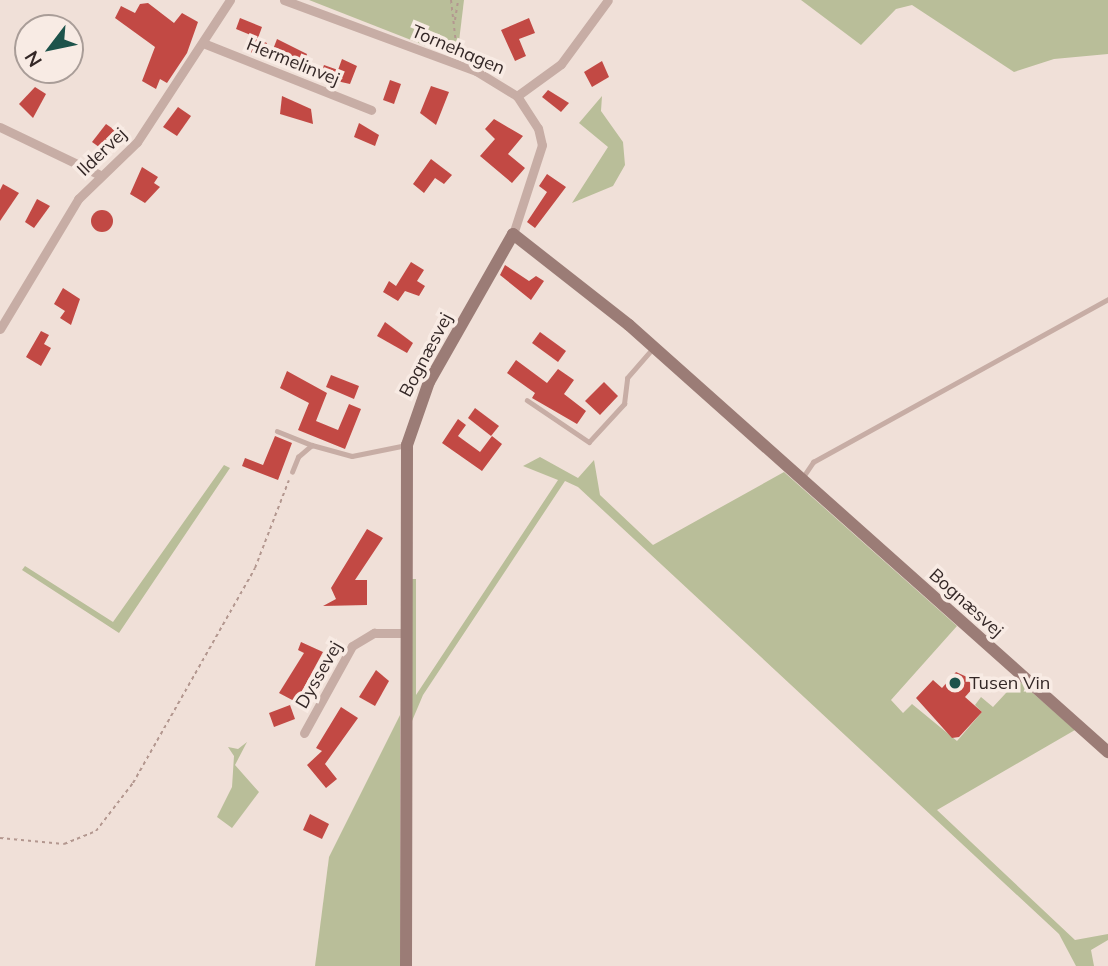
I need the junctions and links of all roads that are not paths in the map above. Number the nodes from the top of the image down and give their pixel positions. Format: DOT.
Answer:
graph roads {
  1 [pos="230,0"];
  2 [pos="284,0"];
  3 [pos="608,0"];
  4 [pos="203,43"];
  5 [pos="517,96"];
  6 [pos="371,110"];
  7 [pos="0,127"];
  8 [pos="98,174"];
  9 [pos="513,234"];
  10 [pos="1108,299"];
  11 [pos="0,329"];
  12 [pos="653,347"];
  13 [pos="527,400"];
  14 [pos="277,431"];
  15 [pos="312,445"];
  16 [pos="407,445"];
  17 [pos="292,472"];
  18 [pos="802,478"];
  19 [pos="406,632"];
  20 [pos="304,733"];
  21 [pos="1108,752"];
  22 [pos="406,966"];
  1 -- 4 [label="street, Ildervej"];
  2 -- 5 [label="street, Tornehagen"];
  3 -- 5 [label="street"];
  4 -- 6 [label="street, Hermelinvej"];
  4 -- 8 [label="street, Ildervej"];
  5 -- 9 [label="street, Tornehagen"];
  7 -- 8 [label="street"];
  8 -- 11 [label="street, Ildervej"];
  9 -- 12 [label="street, Bognæsvej"];
  9 -- 16 [label="street, Bognæsvej"];
  10 -- 18 [label="lane"];
  12 -- 13 [label="lane"];
  12 -- 18 [label="street, Bognæsvej"];
  14 -- 15 [label="lane"];
  15 -- 16 [label="lane"];
  15 -- 17 [label="lane"];
  16 -- 19 [label="street, Bognæsvej"];
  18 -- 21 [label="street, Bognæsvej"];
  19 -- 20 [label="street, Dyssevej"];
  19 -- 22 [label="street, Bognæsvej"];
}
